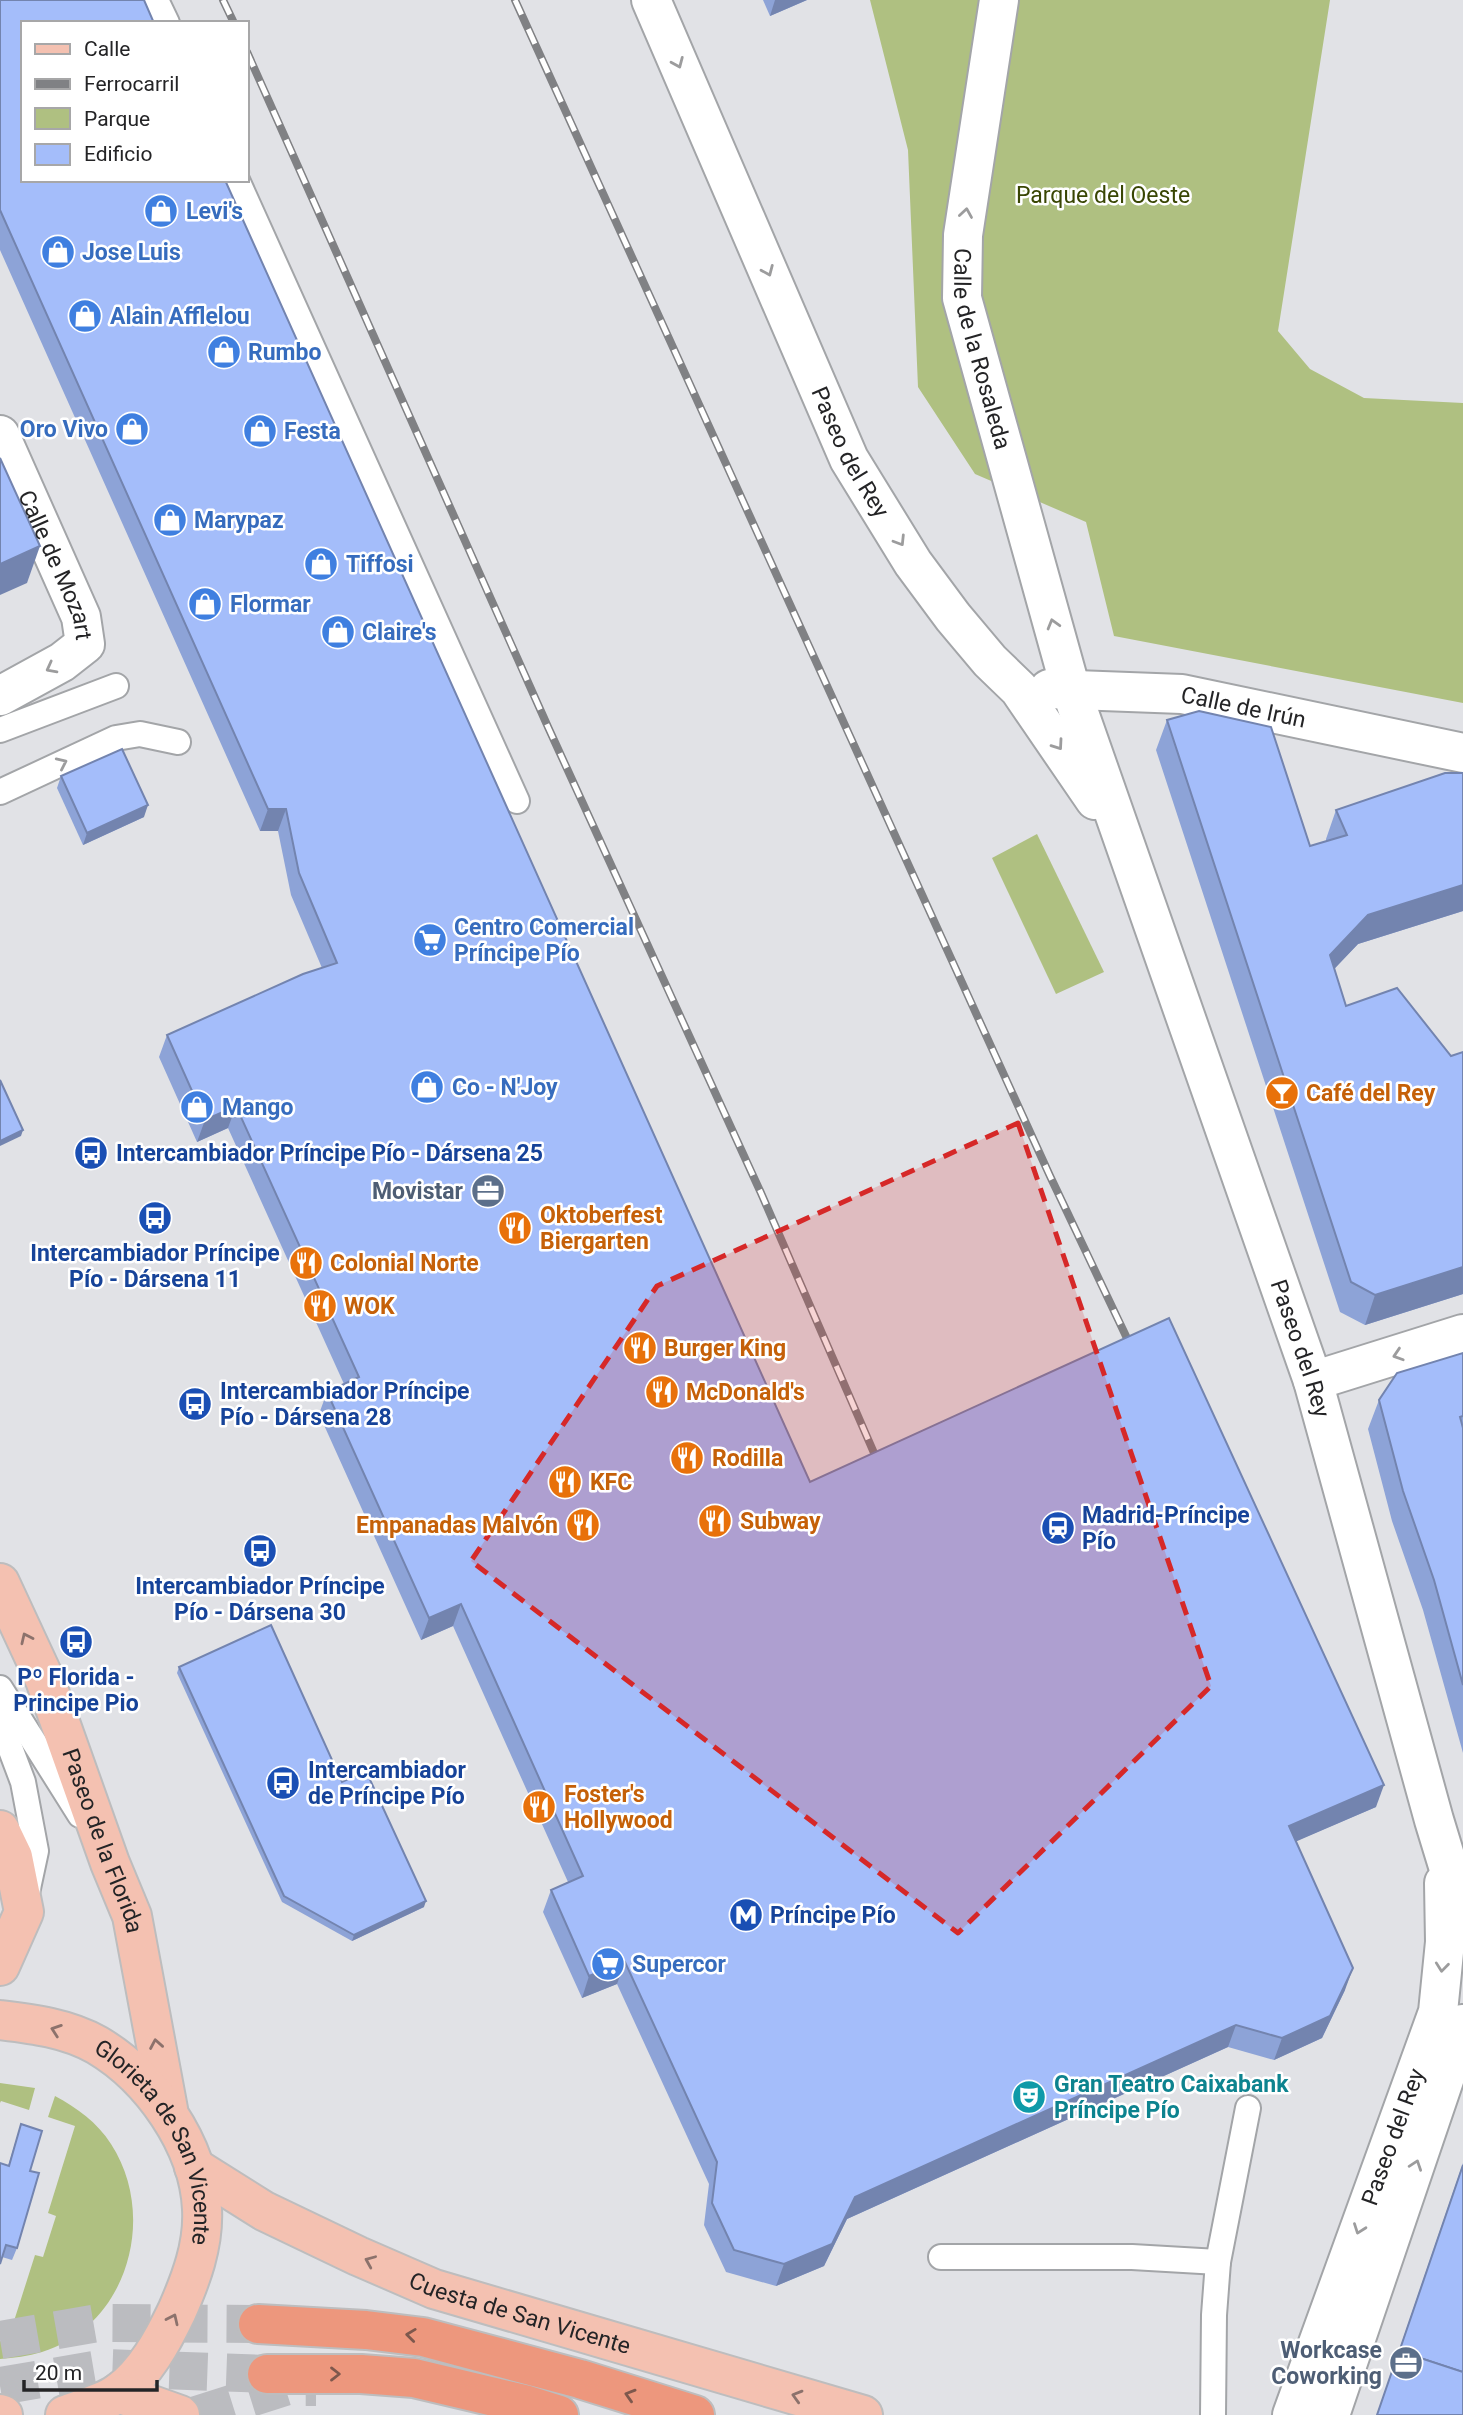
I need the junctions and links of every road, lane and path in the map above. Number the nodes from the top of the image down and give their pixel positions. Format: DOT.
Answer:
graph roads {
  1 [pos="156,0"];
  2 [pos="651,0"];
  3 [pos="999,0"];
  4 [pos="166,21"];
  5 [pos="238,182"];
  6 [pos="0,435"];
  7 [pos="116,687"];
  8 [pos="1019,689"];
  9 [pos="1071,690"];
  10 [pos="0,696"];
  11 [pos="0,730"];
  12 [pos="178,742"];
  13 [pos="1463,753"];
  14 [pos="0,792"];
  15 [pos="517,801"];
  16 [pos="1130,857"];
  17 [pos="1463,1334"];
  18 [pos="1312,1381"];
  19 [pos="0,1583"];
  20 [pos="0,1688"];
  21 [pos="0,1721"];
  22 [pos="0,1830"];
  23 [pos="1444,1849"];
  24 [pos="110,1863"];
  25 [pos="24,1912"];
  26 [pos="1463,1915"];
  27 [pos="0,1966"];
  28 [pos="0,2020"];
  29 [pos="1462,2029"];
  30 [pos="1248,2108"];
  31 [pos="168,2111"];
  32 [pos="194,2167"];
  33 [pos="942,2257"];
  34 [pos="1218,2262"];
  35 [pos="258,2324"];
  36 [pos="267,2374"];
  37 [pos="118,2404"];
  38 [pos="65,2415"];
  39 [pos="180,2415"];
  40 [pos="559,2415"];
  41 [pos="695,2415"];
  42 [pos="863,2415"];
  43 [pos="1213,2415"];
  44 [pos="1292,2415"];
  45 [pos="1330,2415"];
  1 -- 4 [label="lane"];
  2 -- 8 [label="street, Paseo del Rey, one-way"];
  9 -- 3 [label="street, Calle de la Rosaleda, one-way"];
  5 -- 15 [label="lane"];
  6 -- 10 [label="street, Calle de Mozart, one-way"];
  7 -- 11 [label="lane"];
  8 -- 9 [label="street, Calle de Irún"];
  8 -- 16 [label="street, Paseo del Rey, one-way"];
  9 -- 13 [label="street, Calle de Irún"];
  9 -- 16 [label="street, Paseo del Rey"];
  14 -- 12 [label="lane, one-way"];
  16 -- 18 [label="street, Paseo del Rey"];
  17 -- 18 [label="street, one-way"];
  18 -- 23 [label="street, Paseo del Rey"];
  24 -- 19 [label="main road, Paseo de la Florida, one-way"];
  20 -- 24 [label="lane"];
  21 -- 25 [label="lane"];
  22 -- 25 [label="main road"];
  23 -- 26 [label="street, Paseo del Rey"];
  23 -- 44 [label="street, Paseo del Rey, one-way"];
  31 -- 24 [label="main road, Paseo de la Florida, one-way"];
  25 -- 27 [label="main road"];
  31 -- 28 [label="main road, Glorieta de San Vicente, one-way"];
  45 -- 29 [label="street, Paseo del Rey, one-way"];
  30 -- 34 [label="lane"];
  31 -- 32 [label="main road, Glorieta de San Vicente"];
  37 -- 32 [label="main road, Glorieta de San Vicente, one-way"];
  42 -- 32 [label="main road, Cuesta de San Vicente, one-way"];
  33 -- 34 [label="lane"];
  34 -- 43 [label="lane"];
  41 -- 35 [label="highway, one-way"];
  36 -- 40 [label="highway, one-way"];
  37 -- 38 [label="main road, Glorieta de San Vicente"];
  37 -- 39 [label="main road"];
}
